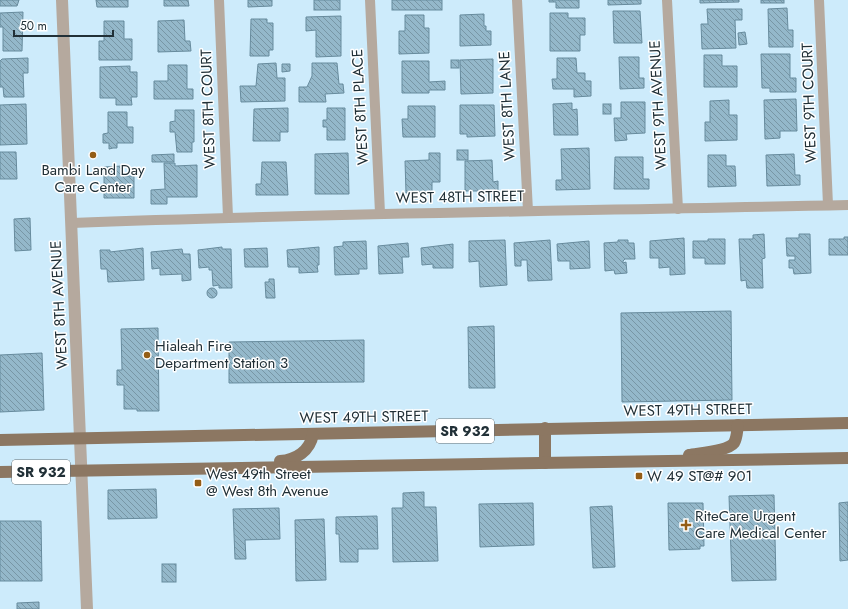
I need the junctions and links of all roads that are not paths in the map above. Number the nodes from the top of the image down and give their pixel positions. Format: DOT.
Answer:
graph roads {
  1 [pos="62,0"];
  2 [pos="219,0"];
  3 [pos="370,0"];
  4 [pos="517,0"];
  5 [pos="667,0"];
  6 [pos="819,0"];
  7 [pos="848,204"];
  8 [pos="828,205"];
  9 [pos="678,209"];
  10 [pos="528,211"];
  11 [pos="380,213"];
  12 [pos="228,217"];
  13 [pos="72,223"];
  14 [pos="848,423"];
  15 [pos="738,425"];
  16 [pos="545,428"];
  17 [pos="313,434"];
  18 [pos="81,439"];
  19 [pos="0,440"];
  20 [pos="848,458"];
  21 [pos="658,461"];
  22 [pos="545,463"];
  23 [pos="216,468"];
  24 [pos="82,471"];
  25 [pos="0,472"];
  26 [pos="87,609"];
  1 -- 13 [label="street, WEST 8TH AVENUE"];
  2 -- 12 [label="street, WEST 8TH COURT"];
  3 -- 11 [label="street, WEST 8TH PLACE"];
  4 -- 10 [label="street, WEST 8TH LANE"];
  5 -- 9 [label="street, WEST 9TH AVENUE"];
  6 -- 8 [label="street, WEST 9TH COURT"];
  7 -- 8 [label="street, WEST 48TH STREET"];
  8 -- 9 [label="street, WEST 48TH STREET"];
  9 -- 10 [label="street, WEST 48TH STREET"];
  10 -- 11 [label="street, WEST 48TH STREET"];
  11 -- 12 [label="street, WEST 48TH STREET"];
  12 -- 13 [label="street, WEST 48TH STREET"];
  13 -- 18 [label="street, WEST 8TH AVENUE"];
  14 -- 15 [label="main road, WEST 49TH STREET / SR 932"];
  15 -- 16 [label="main road, WEST 49TH STREET / SR 932"];
  15 -- 21 [label="main road"];
  16 -- 17 [label="main road, WEST 49TH STREET / SR 932"];
  16 -- 22 [label="main road"];
  17 -- 18 [label="main road, WEST 49TH STREET / SR 932"];
  17 -- 23 [label="main road"];
  18 -- 19 [label="main road, WEST 49TH STREET / SR 932"];
  18 -- 24 [label="street, WEST 8TH AVENUE"];
  20 -- 21 [label="main road, SR 932"];
  21 -- 22 [label="main road, SR 932"];
  22 -- 23 [label="main road, SR 932"];
  23 -- 24 [label="main road, SR 932"];
  24 -- 25 [label="main road, SR 932"];
  24 -- 26 [label="street, WEST 8TH AVENUE"];
}
